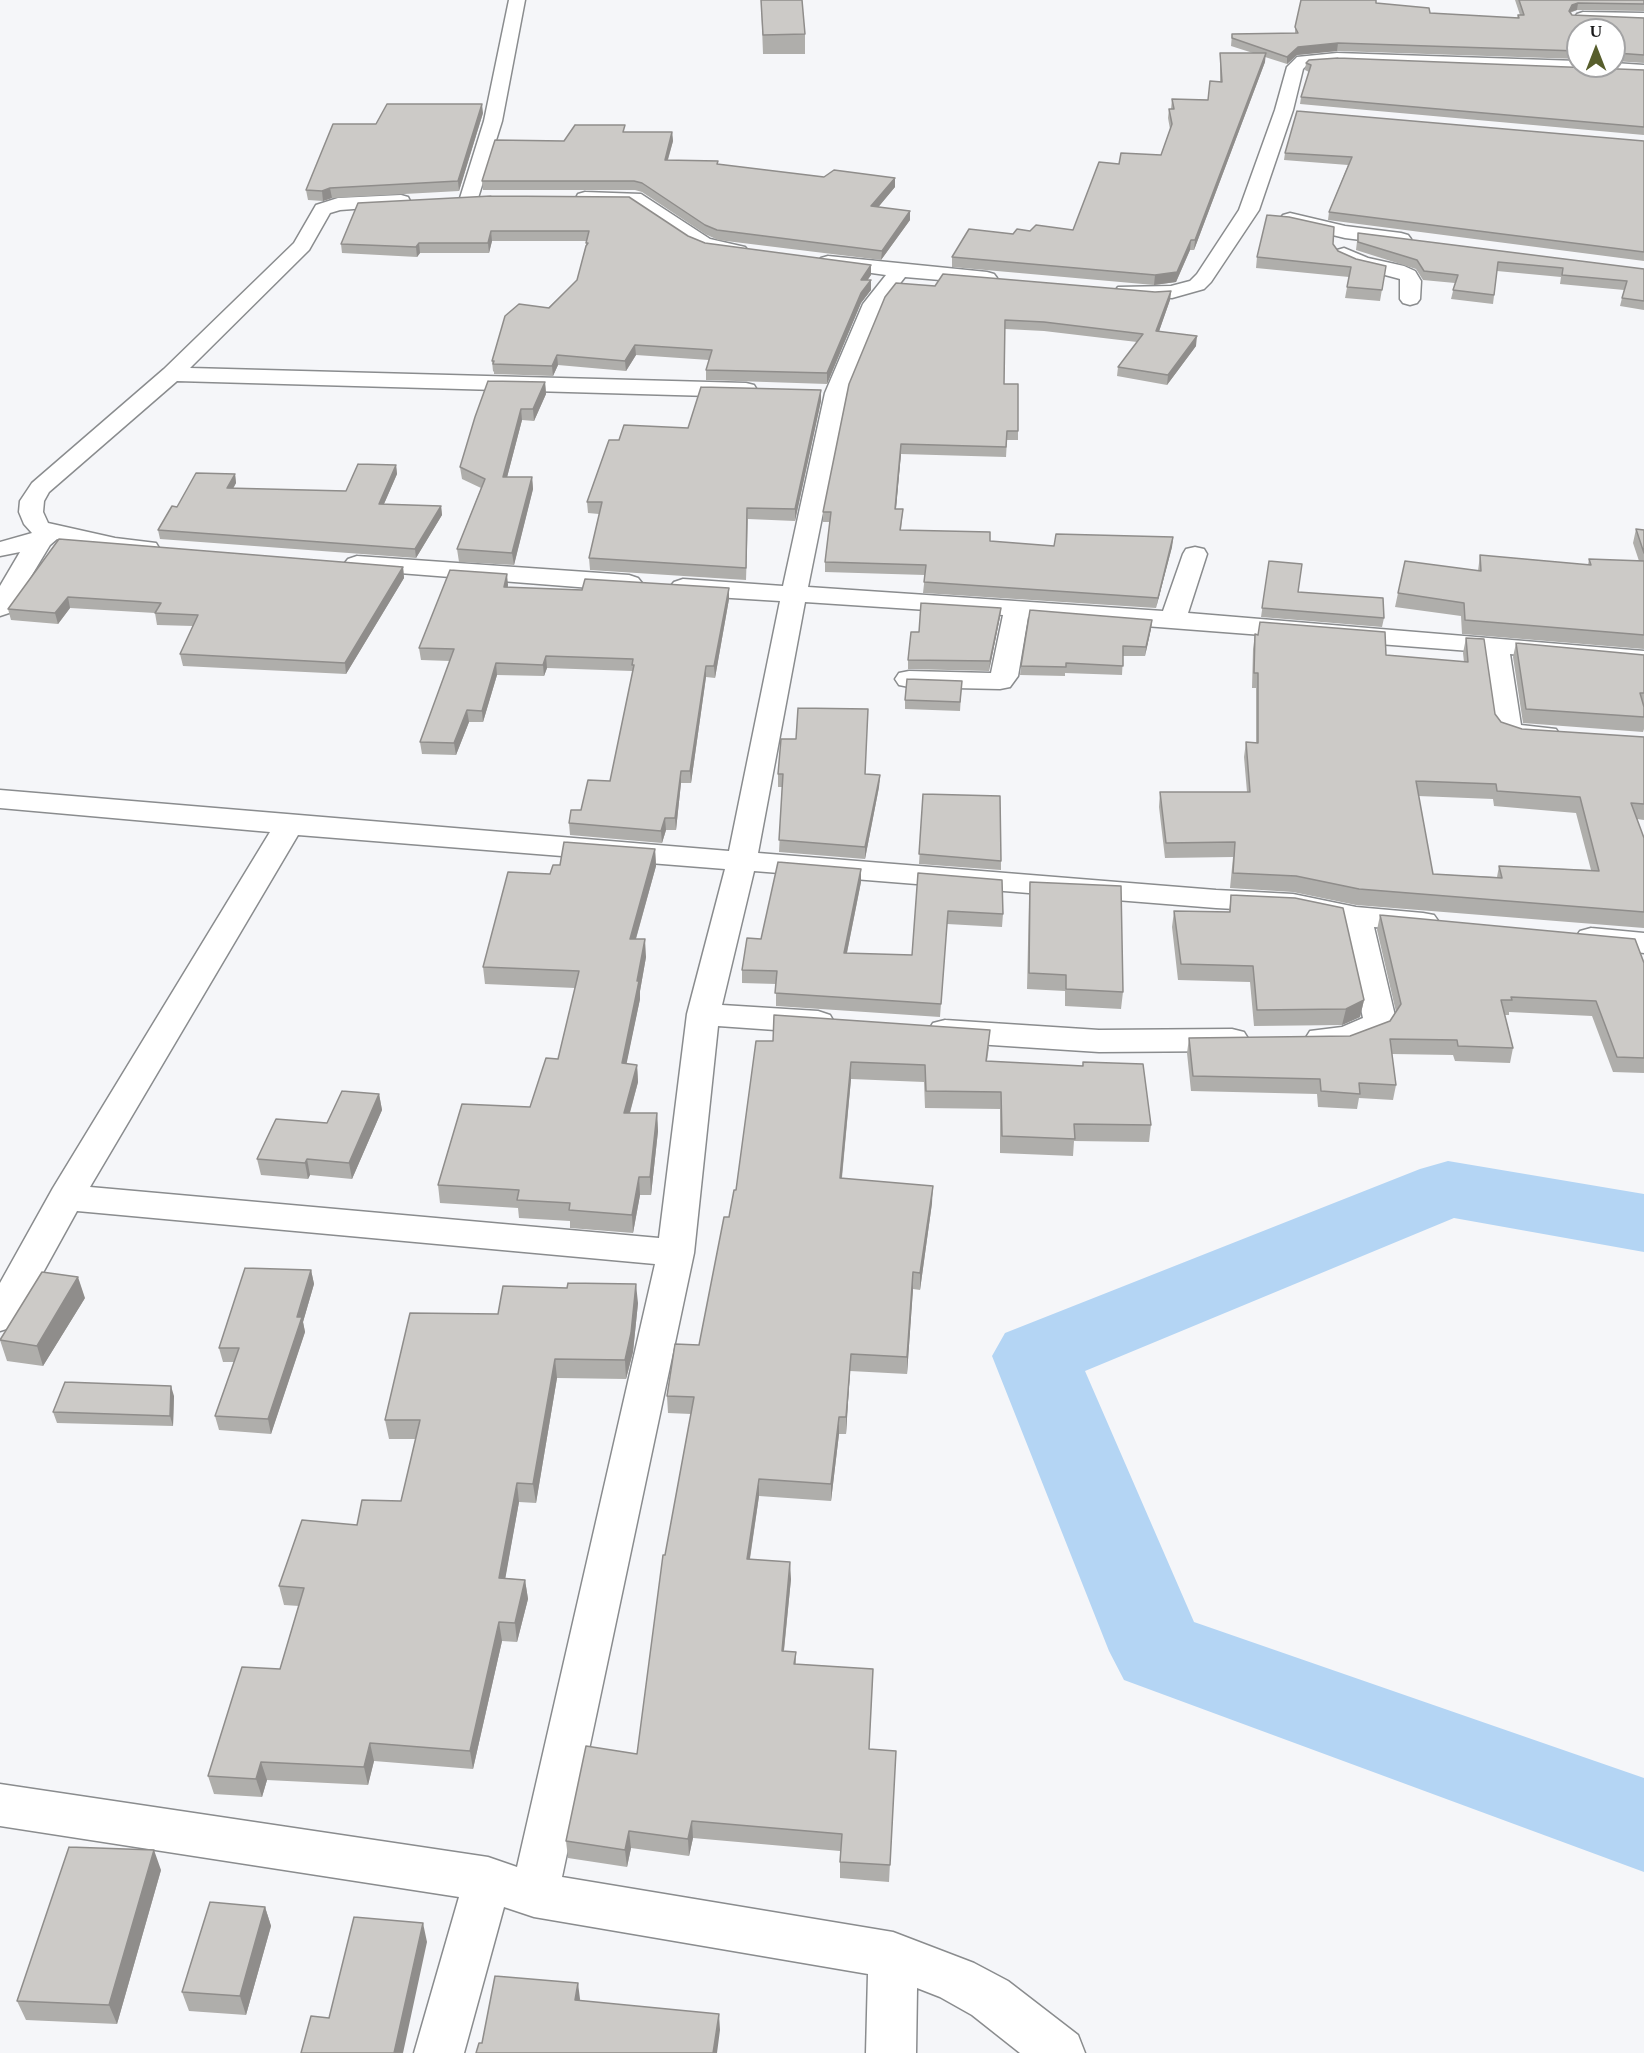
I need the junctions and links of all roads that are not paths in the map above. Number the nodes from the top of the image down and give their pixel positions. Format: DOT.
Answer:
graph roads {
  1 [pos="516,0"];
  2 [pos="1575,0"];
  3 [pos="1577,18"];
  4 [pos="1644,18"];
  5 [pos="1626,19"];
  6 [pos="1566,65"];
  7 [pos="1626,69"];
  8 [pos="1644,70"];
  9 [pos="492,197"];
  10 [pos="469,198"];
  11 [pos="563,198"];
  12 [pos="445,199"];
  13 [pos="421,200"];
  14 [pos="1249,210"];
  15 [pos="1345,232"];
  16 [pos="1414,240"];
  17 [pos="762,254"];
  18 [pos="808,260"];
  19 [pos="900,271"];
  20 [pos="1017,281"];
  21 [pos="1098,288"];
  22 [pos="1410,299"];
  23 [pos="172,374"];
  24 [pos="765,390"];
  25 [pos="46,534"];
  26 [pos="0,549"];
  27 [pos="173,550"];
  28 [pos="1195,554"];
  29 [pos="335,562"];
  30 [pos="794,594"];
  31 [pos="0,608"];
  32 [pos="1017,608"];
  33 [pos="1173,620"];
  34 [pos="1495,645"];
  35 [pos="1644,658"];
  36 [pos="909,679"];
  37 [pos="1576,737"];
  38 [pos="0,799"];
  39 [pos="289,825"];
  40 [pos="742,860"];
  41 [pos="1356,916"];
  42 [pos="1447,924"];
  43 [pos="1562,935"];
  44 [pos="1644,943"];
  45 [pos="704,1014"];
  46 [pos="847,1024"];
  47 [pos="919,1029"];
  48 [pos="1262,1040"];
  49 [pos="1297,1040"];
  50 [pos="66,1197"];
  51 [pos="676,1253"];
  52 [pos="0,1317"];
  53 [pos="0,1805"];
  54 [pos="488,1879"];
  55 [pos="534,1895"];
  56 [pos="893,1955"];
  57 [pos="439,2053"];
  58 [pos="891,2053"];
  59 [pos="1059,2053"];
  1 -- 10 [label="street"];
  2 -- 3 [label="street"];
  4 -- 5 [label="street"];
  6 -- 14 [label="street"];
  7 -- 8 [label="street"];
  9 -- 10 [label="street"];
  10 -- 12 [label="street"];
  11 -- 17 [label="street"];
  13 -- 23 [label="street"];
  14 -- 15 [label="street"];
  14 -- 21 [label="street"];
  15 -- 16 [label="street"];
  15 -- 22 [label="street"];
  18 -- 19 [label="street"];
  19 -- 20 [label="street"];
  19 -- 30 [label="street"];
  23 -- 24 [label="street"];
  23 -- 25 [label="street"];
  25 -- 26 [label="street"];
  25 -- 27 [label="street"];
  25 -- 31 [label="street"];
  28 -- 33 [label="street"];
  29 -- 30 [label="street"];
  30 -- 32 [label="street"];
  30 -- 40 [label="street"];
  32 -- 33 [label="street"];
  32 -- 36 [label="street"];
  33 -- 34 [label="street"];
  34 -- 35 [label="street"];
  34 -- 37 [label="street"];
  38 -- 39 [label="street"];
  39 -- 40 [label="street"];
  39 -- 50 [label="street"];
  40 -- 41 [label="street"];
  40 -- 45 [label="street"];
  41 -- 42 [label="street"];
  41 -- 49 [label="street"];
  43 -- 44 [label="street"];
  45 -- 46 [label="street"];
  45 -- 51 [label="street"];
  47 -- 48 [label="street"];
  50 -- 51 [label="street"];
  50 -- 52 [label="street"];
  51 -- 55 [label="street"];
  53 -- 54 [label="street"];
  54 -- 55 [label="street"];
  54 -- 57 [label="street"];
  55 -- 56 [label="street"];
  56 -- 58 [label="street"];
  56 -- 59 [label="street"];
}
